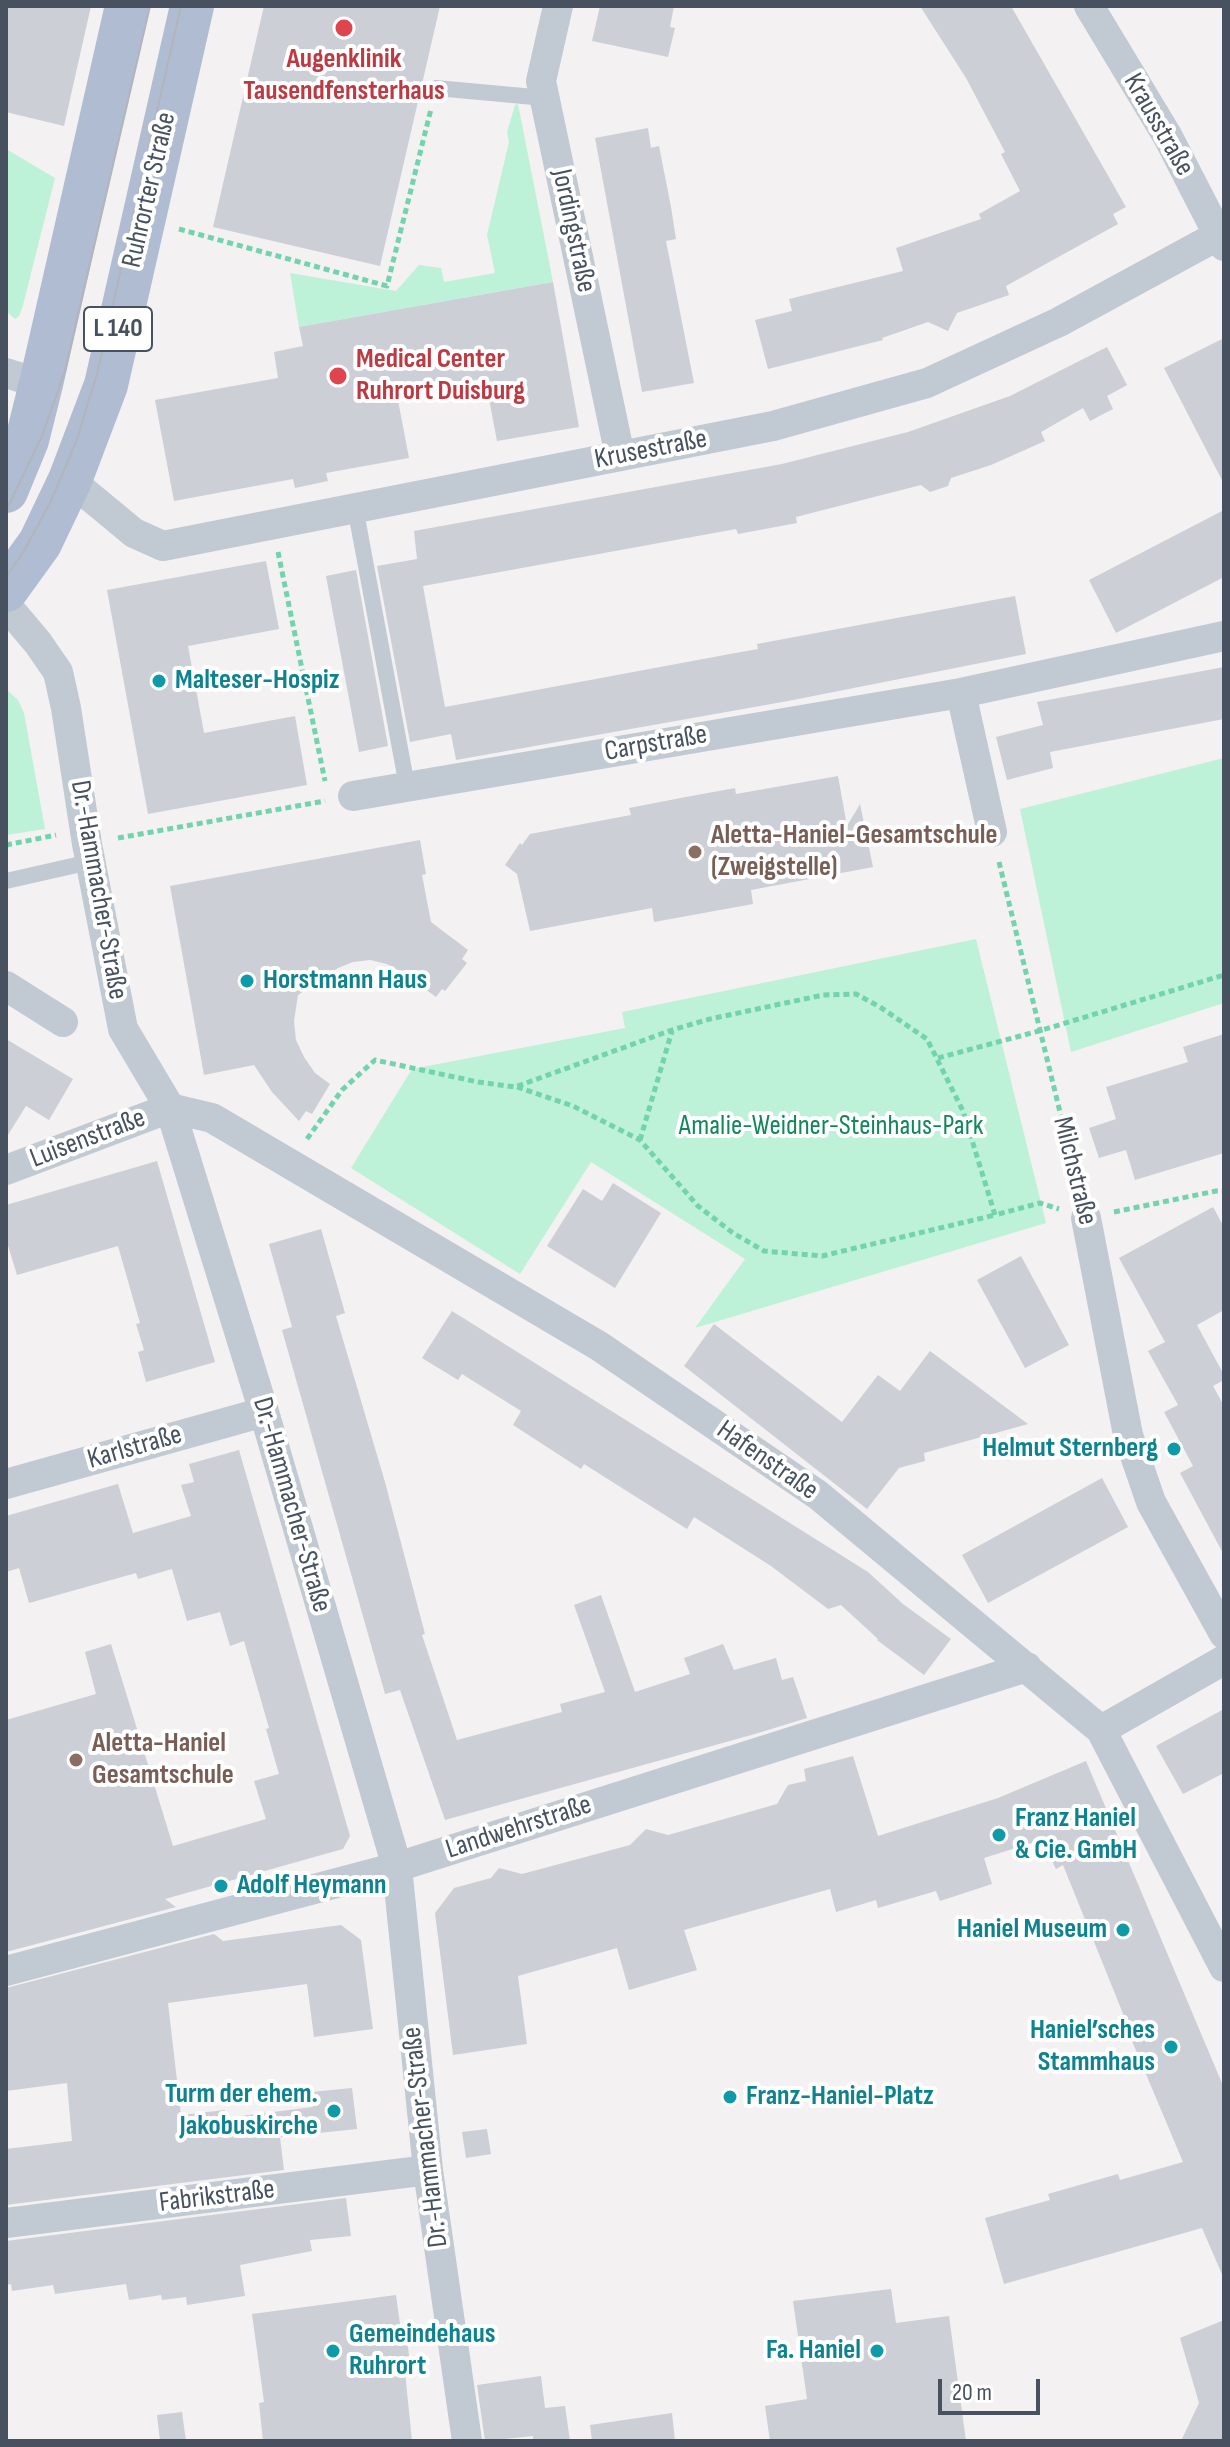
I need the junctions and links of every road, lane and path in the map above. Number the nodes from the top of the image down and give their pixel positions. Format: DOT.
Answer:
graph roads {
  1 [pos="127,6"];
  2 [pos="192,6"];
  3 [pos="558,6"];
  4 [pos="1089,6"];
  5 [pos="436,88"];
  6 [pos="545,98"];
  7 [pos="171,227"];
  8 [pos="1222,240"];
  9 [pos="24,379"];
  10 [pos="620,456"];
  11 [pos="70,480"];
  12 [pos="6,491"];
  13 [pos="355,507"];
  14 [pos="272,524"];
  15 [pos="6,590"];
  16 [pos="6,605"];
  17 [pos="1224,636"];
  18 [pos="961,693"];
  19 [pos="407,786"];
  20 [pos="341,798"];
  21 [pos="992,832"];
  22 [pos="6,845"];
  23 [pos="87,845"];
  24 [pos="6,881"];
  25 [pos="1224,975"];
  26 [pos="6,986"];
  27 [pos="63,1022"];
  28 [pos="672,1030"];
  29 [pos="1039,1031"];
  30 [pos="938,1058"];
  31 [pos="515,1087"];
  32 [pos="170,1108"];
  33 [pos="640,1140"];
  34 [pos="289,1163"];
  35 [pos="6,1170"];
  36 [pos="1224,1191"];
  37 [pos="1004,1212"];
  38 [pos="995,1215"];
  39 [pos="1086,1218"];
  40 [pos="264,1412"];
  41 [pos="6,1484"];
  42 [pos="1224,1634"];
  43 [pos="1224,1660"];
  44 [pos="1027,1667"];
  45 [pos="1101,1730"];
  46 [pos="397,1867"];
  47 [pos="1224,1967"];
  48 [pos="6,1971"];
  49 [pos="428,2170"];
  50 [pos="6,2223"];
  51 [pos="467,2441"];
  1 -- 9 [label="main road, L 140"];
  2 -- 11 [label="main road, Ruhrorter Straße / L 140"];
  3 -- 6 [label="street, Jordingstraße"];
  4 -- 8 [label="street, Krausstraße"];
  5 -- 6 [label="lane"];
  5 -- 7 [label="path"];
  6 -- 10 [label="street, Jordingstraße"];
  8 -- 10 [label="street, Krusestraße"];
  9 -- 12 [label="main road, L 140"];
  10 -- 13 [label="street, Krusestraße"];
  11 -- 14 [label="street, Krusestraße"];
  11 -- 15 [label="main road, Ruhrorter Straße / L 140"];
  13 -- 14 [label="street, Krusestraße"];
  13 -- 19 [label="lane"];
  14 -- 20 [label="path"];
  16 -- 23 [label="street, Dr.-Hammacher-Straße"];
  17 -- 18 [label="street, Carpstraße"];
  18 -- 19 [label="street, Carpstraße"];
  18 -- 21 [label="street"];
  19 -- 20 [label="street, Carpstraße"];
  20 -- 23 [label="path"];
  21 -- 29 [label="path, Milchstraße"];
  22 -- 23 [label="path"];
  23 -- 24 [label="lane"];
  23 -- 32 [label="street, Dr.-Hammacher-Straße"];
  25 -- 29 [label="path"];
  26 -- 27 [label="street"];
  28 -- 30 [label="path"];
  28 -- 31 [label="path"];
  28 -- 33 [label="path"];
  29 -- 30 [label="path"];
  29 -- 39 [label="path, Milchstraße"];
  30 -- 38 [label="path"];
  31 -- 33 [label="path"];
  31 -- 34 [label="path"];
  32 -- 34 [label="street, Hafenstraße"];
  32 -- 35 [label="street, Luisenstraße"];
  32 -- 40 [label="street, Dr.-Hammacher-Straße"];
  33 -- 38 [label="path"];
  34 -- 44 [label="street, Hafenstraße"];
  36 -- 39 [label="path"];
  37 -- 38 [label="path"];
  38 -- 39 [label="path"];
  39 -- 42 [label="street, Milchstraße"];
  40 -- 41 [label="street, Karlstraße"];
  40 -- 46 [label="street, Dr.-Hammacher-Straße"];
  43 -- 45 [label="street"];
  44 -- 45 [label="street, Hafenstraße"];
  44 -- 46 [label="street, Landwehrstraße"];
  45 -- 47 [label="street, Hafenstraße"];
  46 -- 48 [label="street, Landwehrstraße"];
  46 -- 49 [label="street, Dr.-Hammacher-Straße"];
  49 -- 50 [label="street, Fabrikstraße"];
  49 -- 51 [label="street, Dr.-Hammacher-Straße"];
}
